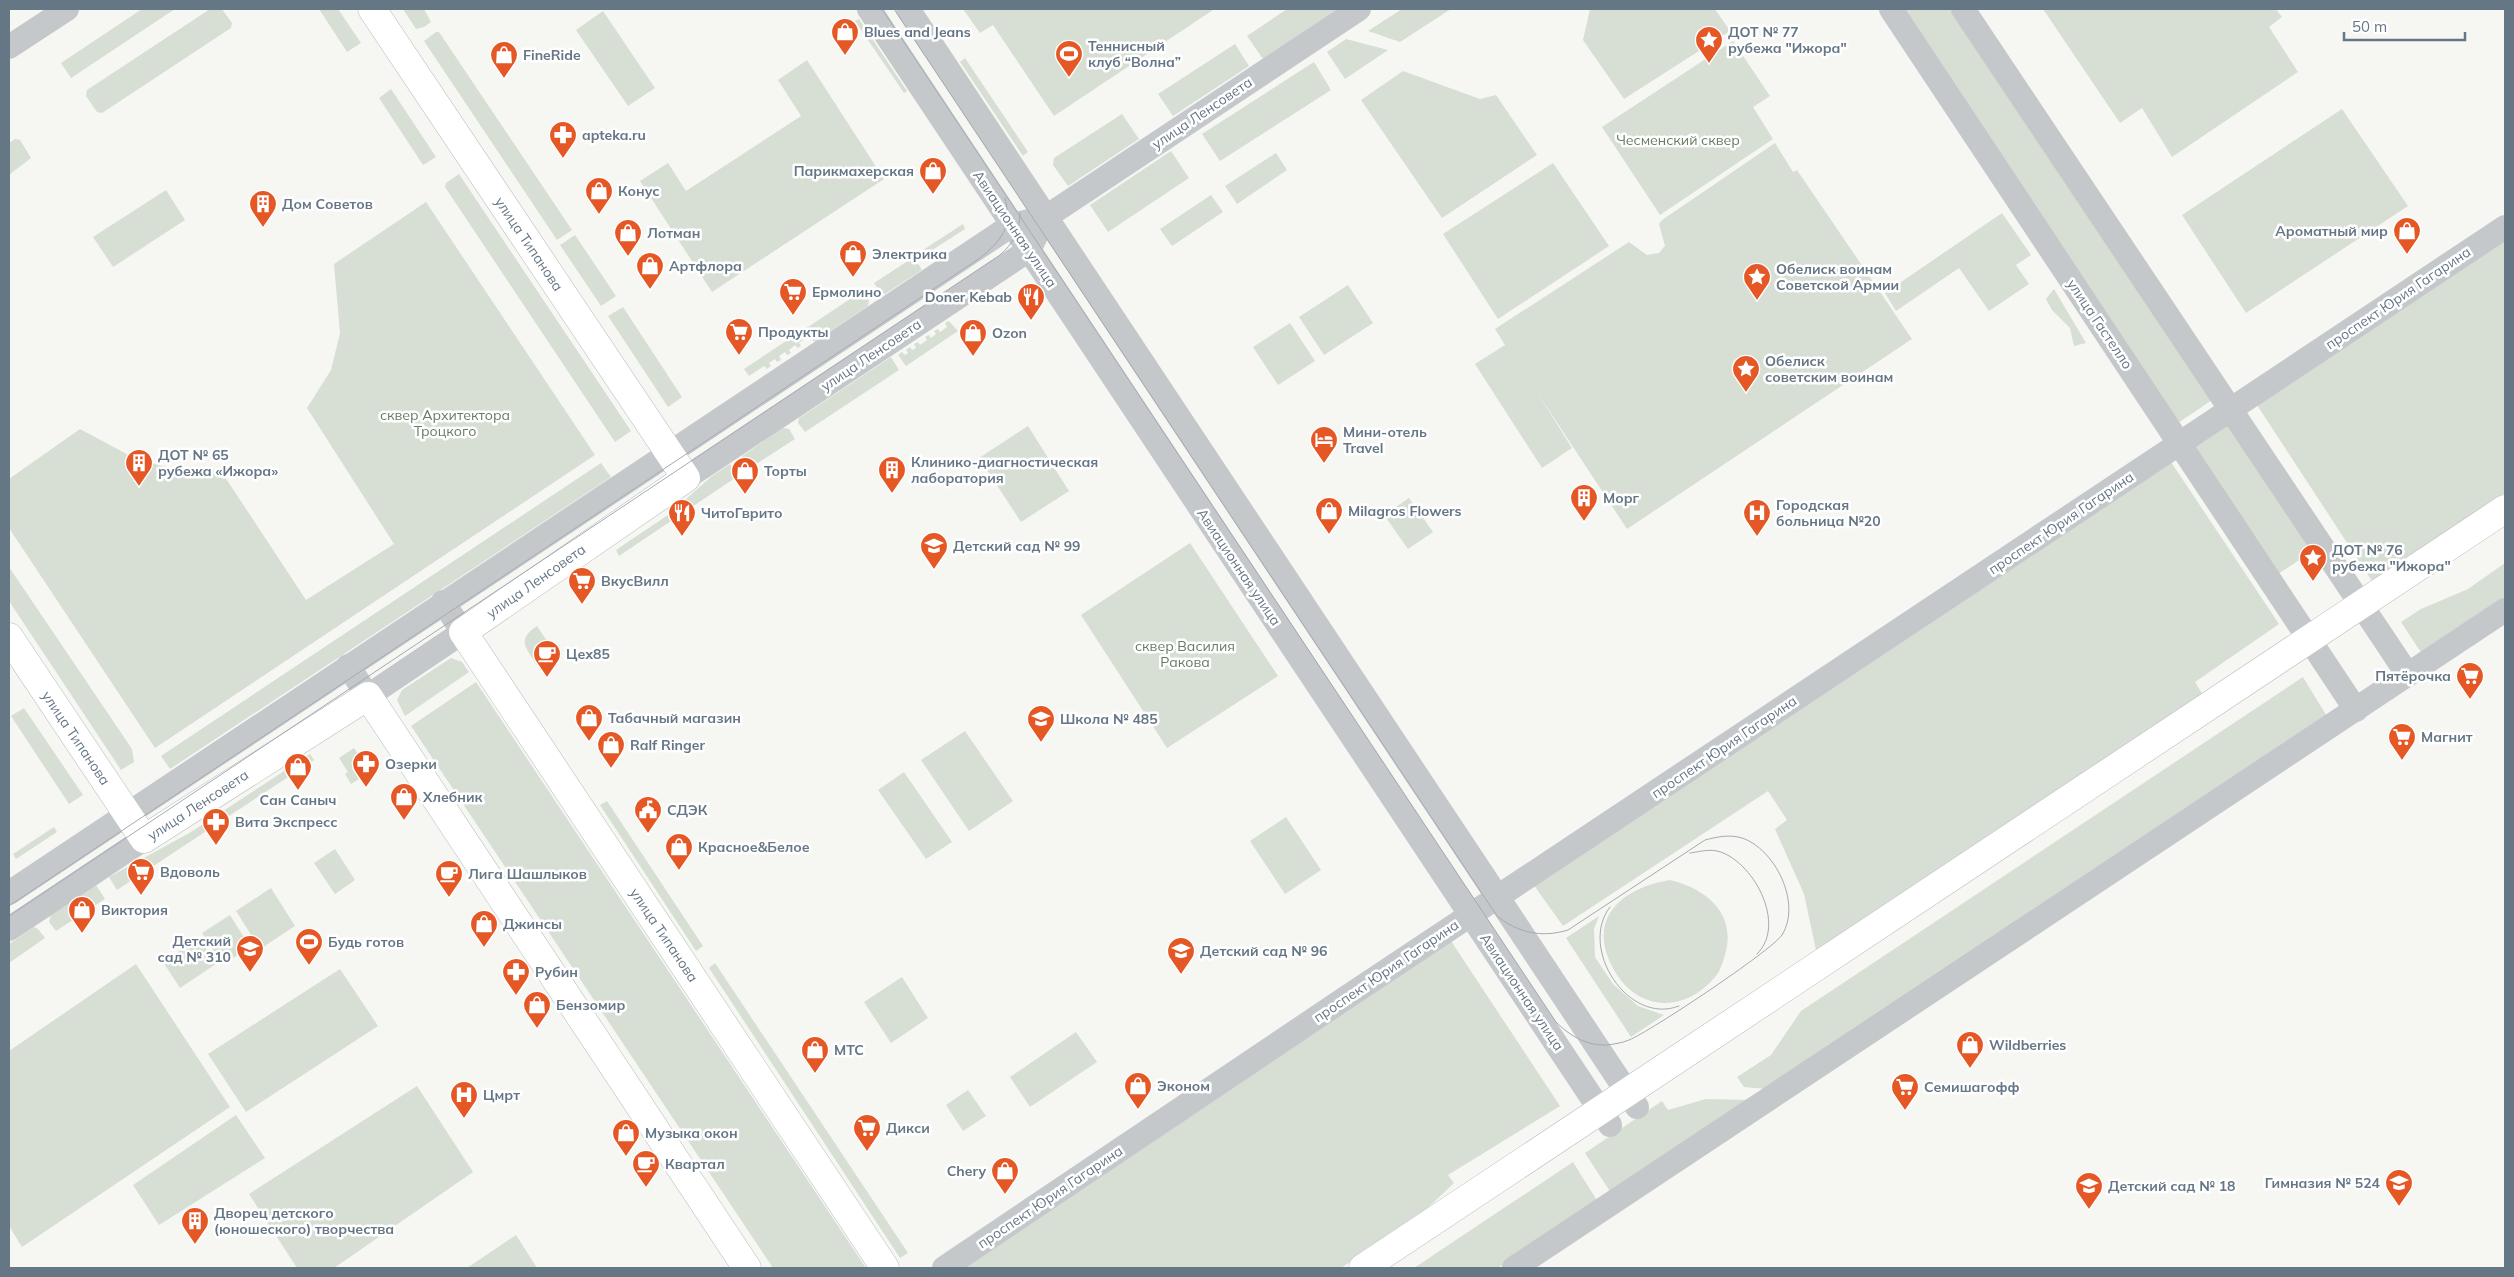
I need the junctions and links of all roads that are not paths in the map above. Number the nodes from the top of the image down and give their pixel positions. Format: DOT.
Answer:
graph roads {
  1 [pos="67,9"];
  2 [pos="372,9"];
  3 [pos="868,9"];
  4 [pos="908,9"];
  5 [pos="1359,9"];
  6 [pos="1891,9"];
  7 [pos="1963,9"];
  8 [pos="9,47"];
  9 [pos="1046,217"];
  10 [pos="1012,225"];
  11 [pos="2505,227"];
  12 [pos="1029,250"];
  13 [pos="2231,410"];
  14 [pos="2180,444"];
  15 [pos="668,453"];
  16 [pos="686,478"];
  17 [pos="2505,509"];
  18 [pos="2505,530"];
  19 [pos="443,602"];
  20 [pos="2505,610"];
  21 [pos="2366,612"];
  22 [pos="463,632"];
  23 [pos="9,637"];
  24 [pos="2314,646"];
  25 [pos="348,666"];
  26 [pos="2408,675"];
  27 [pos="368,696"];
  28 [pos="2356,710"];
  29 [pos="127,814"];
  30 [pos="144,839"];
  31 [pos="9,893"];
  32 [pos="1498,897"];
  33 [pos="1471,915"];
  34 [pos="9,929"];
  35 [pos="1632,1099"];
  36 [pos="1605,1118"];
  37 [pos="747,1268"];
  38 [pos="885,1268"];
  39 [pos="944,1268"];
  40 [pos="1363,1268"];
  41 [pos="1394,1268"];
  42 [pos="1514,1268"];
  1 -- 8 [label="street"];
  2 -- 15 [label="main road, улица Типанова"];
  3 -- 10 [label="street, Авиационная улица"];
  4 -- 9 [label="street"];
  5 -- 9 [label="street, улица Ленсовета"];
  6 -- 14 [label="street, улица Гастелло"];
  7 -- 13 [label="street"];
  9 -- 10 [label="street, улица Ленсовета"];
  9 -- 12 [label="street, улица Ленсовета"];
  9 -- 32 [label="street"];
  10 -- 12 [label="street, Авиационная улица"];
  10 -- 15 [label="street, улица Ленсовета"];
  11 -- 13 [label="street, проспект Юрия Гагарина"];
  12 -- 16 [label="street, улица Ленсовета"];
  12 -- 33 [label="street, Авиационная улица"];
  13 -- 14 [label="street, проспект Юрия Гагарина"];
  13 -- 21 [label="street"];
  14 -- 24 [label="street, улица Гастелло"];
  14 -- 32 [label="street, проспект Юрия Гагарина"];
  15 -- 16 [label="main road, улица Типанова"];
  15 -- 19 [label="street, улица Ленсовета"];
  16 -- 22 [label="main road, улица Ленсовета"];
  17 -- 21 [label="main road"];
  18 -- 21 [label="main road"];
  19 -- 22 [label="street, улица Типанова"];
  19 -- 25 [label="street, улица Ленсовета"];
  20 -- 26 [label="street"];
  21 -- 24 [label="main road"];
  21 -- 26 [label="street"];
  22 -- 27 [label="street, улица Ленсовета"];
  22 -- 38 [label="main road, улица Типанова"];
  23 -- 29 [label="main road, улица Типанова"];
  24 -- 28 [label="street"];
  24 -- 35 [label="main road"];
  25 -- 27 [label="street"];
  25 -- 29 [label="street, улица Ленсовета"];
  26 -- 28 [label="street"];
  27 -- 30 [label="main road, улица Ленсовета"];
  27 -- 37 [label="main road"];
  28 -- 42 [label="street"];
  29 -- 30 [label="main road, улица Типанова"];
  29 -- 31 [label="street, улица Ленсовета"];
  30 -- 34 [label="street, улица Ленсовета"];
  32 -- 33 [label="street, проспект Юрия Гагарина"];
  32 -- 35 [label="street"];
  33 -- 36 [label="street, Авиационная улица"];
  33 -- 39 [label="street, проспект Юрия Гагарина"];
  35 -- 36 [label="main road"];
  36 -- 40 [label="main road"];
  36 -- 41 [label="main road"];
}
